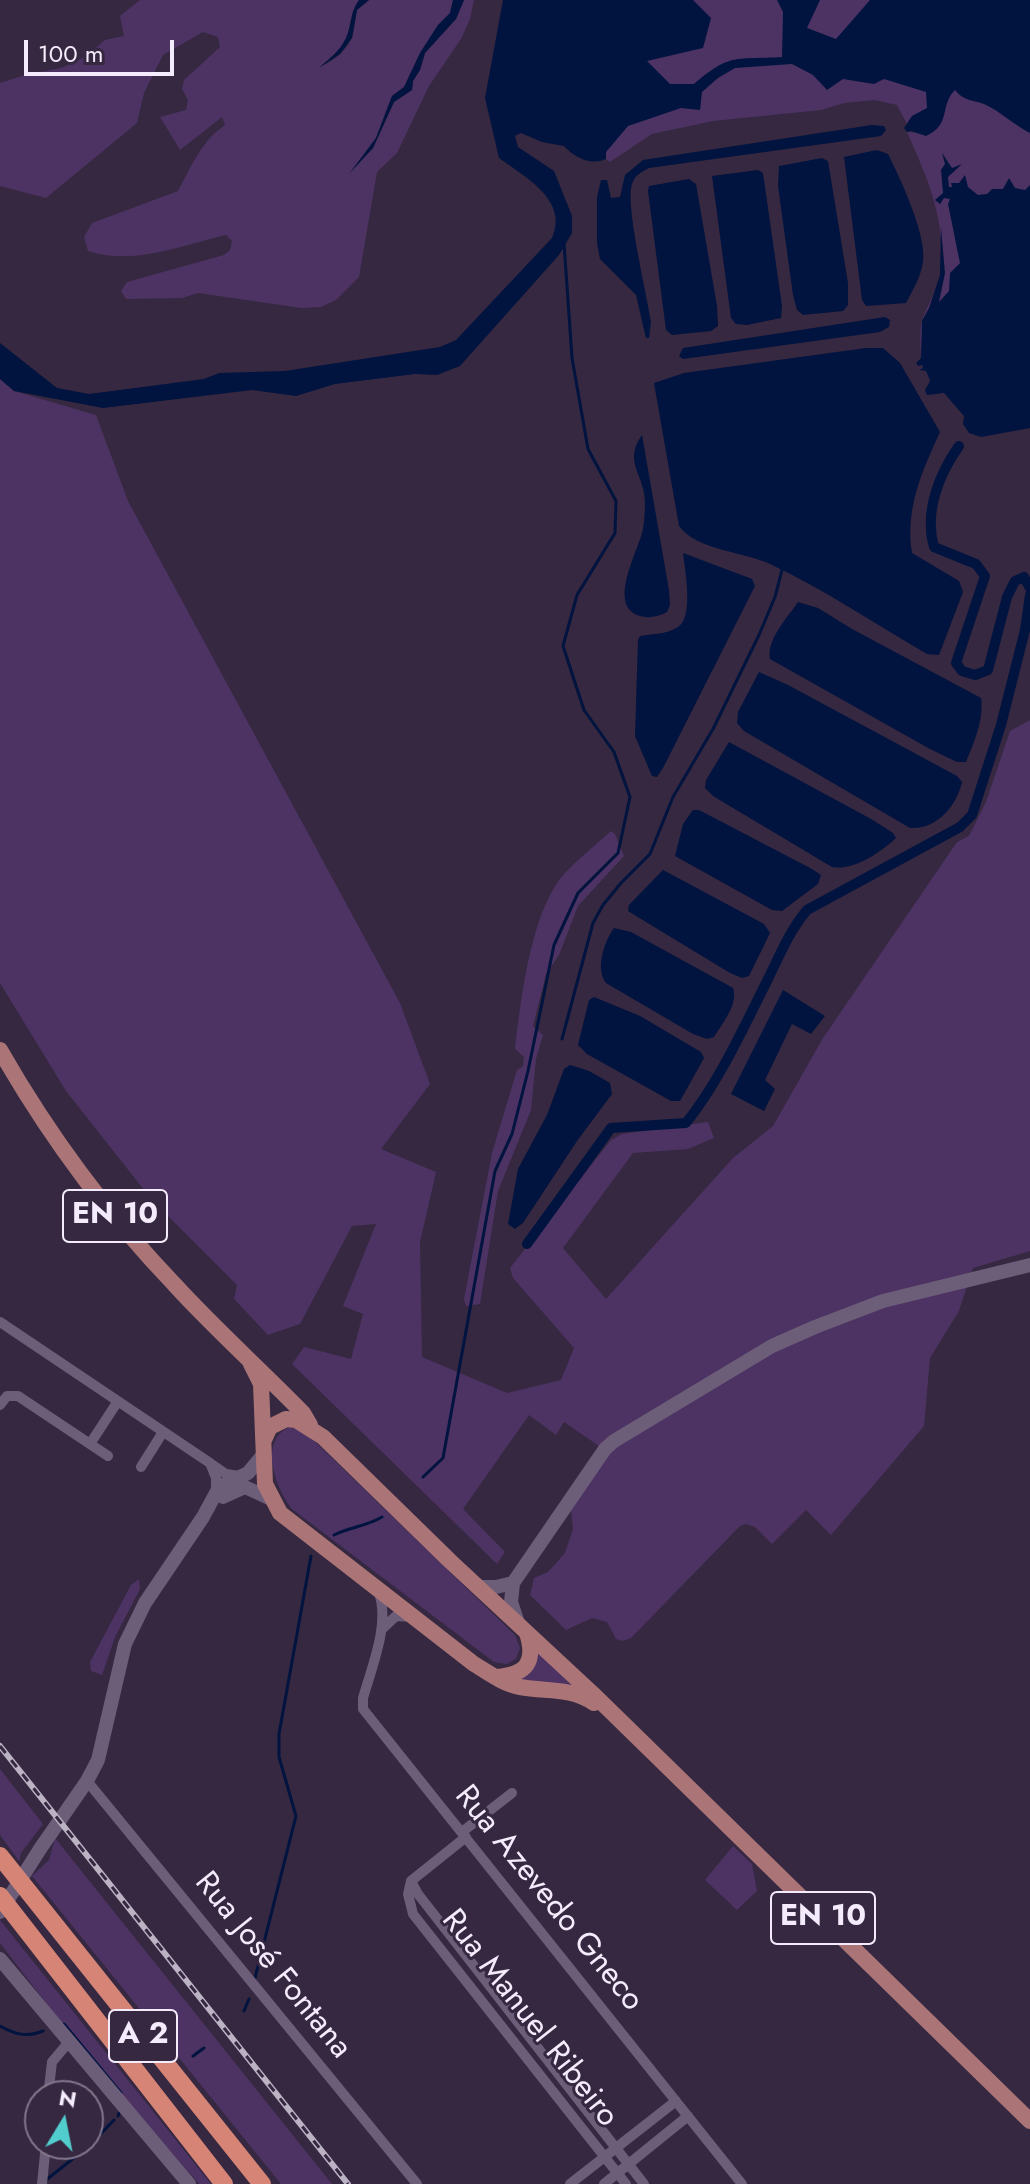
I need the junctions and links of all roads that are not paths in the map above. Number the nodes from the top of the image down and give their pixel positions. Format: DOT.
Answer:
graph roads {
  1 [pos="0,1050"];
  2 [pos="1030,1265"];
  3 [pos="0,1322"];
  4 [pos="251,1364"];
  5 [pos="118,1401"];
  6 [pos="0,1405"];
  7 [pos="311,1427"];
  8 [pos="163,1432"];
  9 [pos="90,1444"];
  10 [pos="264,1448"];
  11 [pos="108,1456"];
  12 [pos="210,1463"];
  13 [pos="141,1467"];
  14 [pos="241,1477"];
  15 [pos="216,1493"];
  16 [pos="271,1499"];
  17 [pos="203,1517"];
  18 [pos="513,1583"];
  19 [pos="479,1587"];
  20 [pos="378,1589"];
  21 [pos="413,1617"];
  22 [pos="522,1629"];
  23 [pos="380,1631"];
  24 [pos="496,1677"];
  25 [pos="614,1716"];
  26 [pos="87,1781"];
  27 [pos="512,1793"];
  28 [pos="464,1835"];
  29 [pos="0,1856"];
  30 [pos="411,1881"];
  31 [pos="3,1905"];
  32 [pos="0,1959"];
  33 [pos="68,2043"];
  34 [pos="50,2080"];
  35 [pos="676,2101"];
  36 [pos="688,2116"];
  37 [pos="1030,2121"];
  38 [pos="616,2149"];
  39 [pos="606,2158"];
  40 [pos="44,2160"];
  41 [pos="171,2164"];
  42 [pos="628,2164"];
  43 [pos="617,2173"];
  44 [pos="42,2184"];
  45 [pos="179,2184"];
  46 [pos="189,2184"];
  47 [pos="224,2184"];
  48 [pos="262,2184"];
  49 [pos="417,2184"];
  50 [pos="570,2184"];
  51 [pos="604,2184"];
  52 [pos="626,2184"];
  53 [pos="644,2184"];
  54 [pos="742,2184"];
  1 -- 4 [label="main road, EN 10"];
  2 -- 18 [label="street"];
  3 -- 5 [label="street"];
  4 -- 7 [label="main road, EN 10"];
  4 -- 10 [label="main road, EN 10"];
  5 -- 8 [label="street"];
  5 -- 9 [label="street"];
  6 -- 9 [label="street"];
  7 -- 10 [label="main road"];
  7 -- 19 [label="main road, EN 10"];
  8 -- 12 [label="street"];
  8 -- 13 [label="street"];
  9 -- 11 [label="street"];
  10 -- 14 [label="street"];
  10 -- 16 [label="main road, EN 10"];
  12 -- 14 [label="street"];
  12 -- 15 [label="street"];
  14 -- 15 [label="street"];
  15 -- 17 [label="street"];
  16 -- 17 [label="street"];
  16 -- 20 [label="main road, EN 10"];
  17 -- 26 [label="street"];
  18 -- 19 [label="street"];
  18 -- 22 [label="street"];
  19 -- 22 [label="main road, EN 10"];
  20 -- 21 [label="main road, EN 10"];
  20 -- 23 [label="street, Rua Azevedo Gneco"];
  21 -- 23 [label="street"];
  21 -- 24 [label="main road, EN 10"];
  22 -- 24 [label="main road"];
  22 -- 25 [label="main road, EN 10"];
  23 -- 28 [label="street, Rua Azevedo Gneco"];
  24 -- 25 [label="main road, EN 10"];
  25 -- 37 [label="main road, EN 10"];
  26 -- 31 [label="street"];
  26 -- 49 [label="street, Rua José Fontana"];
  27 -- 28 [label="street"];
  28 -- 30 [label="street"];
  28 -- 35 [label="street, Rua Azevedo Gneco"];
  29 -- 48 [label="highway, A 2"];
  30 -- 38 [label="street"];
  30 -- 39 [label="street, Rua Manuel Ribeiro"];
  31 -- 47 [label="highway, A 2"];
  32 -- 33 [label="street"];
  33 -- 34 [label="street"];
  33 -- 41 [label="street"];
  35 -- 36 [label="street, Rua Azevedo Gneco"];
  35 -- 38 [label="street"];
  36 -- 42 [label="street"];
  36 -- 54 [label="street, Rua Azevedo Gneco"];
  38 -- 39 [label="street"];
  38 -- 42 [label="street"];
  39 -- 43 [label="street, Rua Manuel Ribeiro"];
  39 -- 50 [label="street"];
  40 -- 44 [label="street"];
  41 -- 45 [label="street"];
  41 -- 46 [label="street"];
  42 -- 43 [label="street"];
  42 -- 53 [label="street"];
  43 -- 51 [label="street"];
  43 -- 52 [label="street, Rua Manuel Ribeiro"];
}
